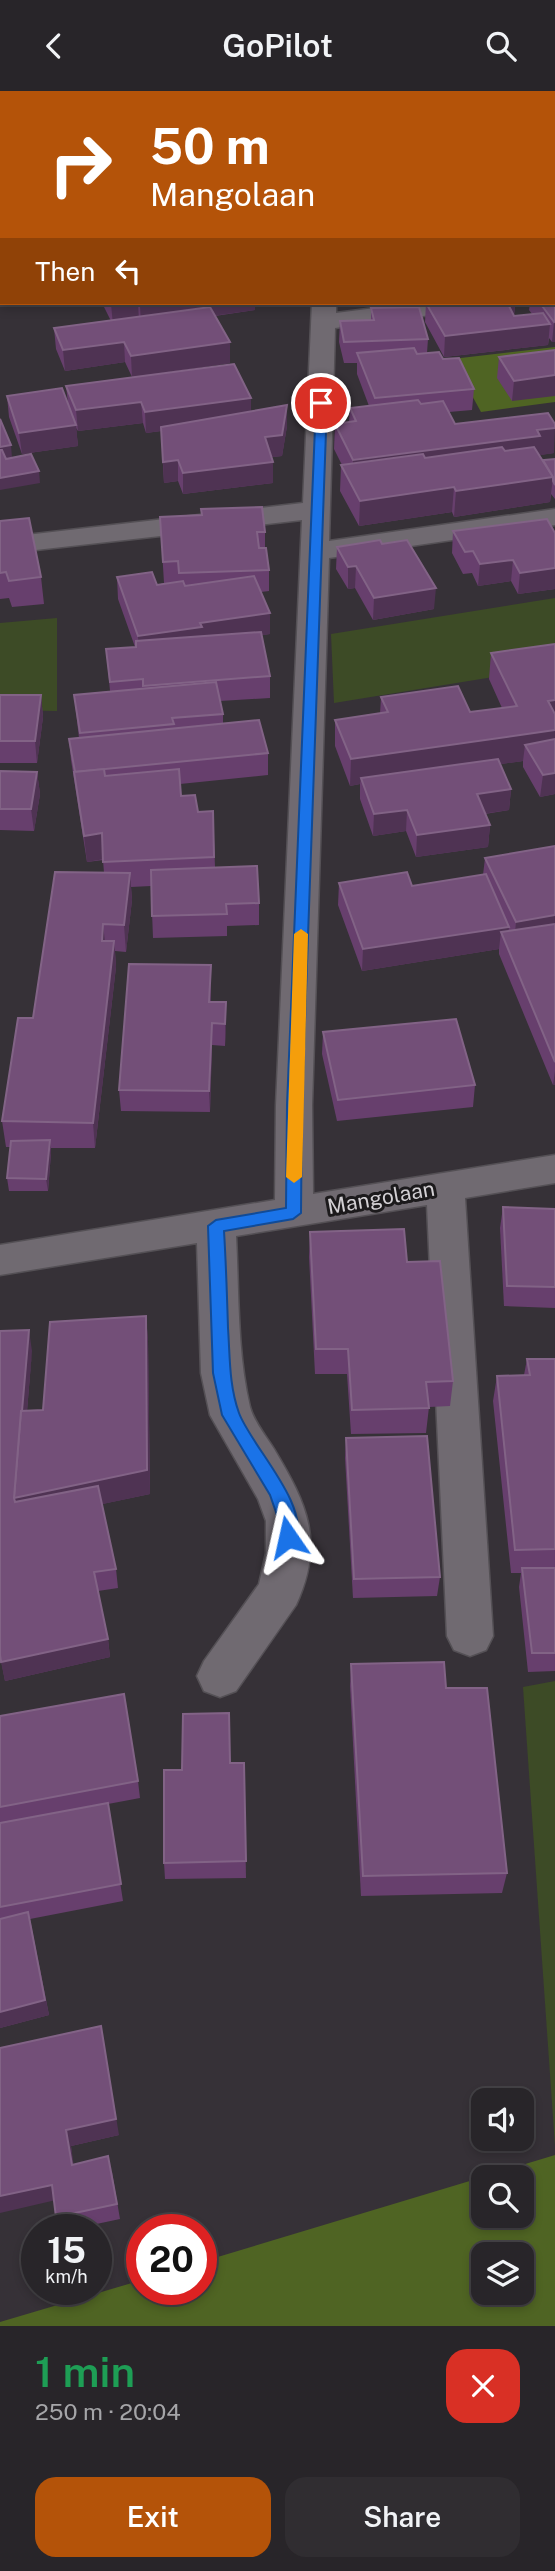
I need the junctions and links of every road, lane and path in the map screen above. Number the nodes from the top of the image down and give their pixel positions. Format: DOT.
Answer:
graph roads {
  1 [pos="435,305"];
  2 [pos="325,312"];
  3 [pos="317,510"];
  4 [pos="555,517"];
  5 [pos="0,546"];
  6 [pos="316,551"];
  7 [pos="555,1168"];
  8 [pos="445,1187"];
  9 [pos="293,1213"];
  10 [pos="216,1226"];
  11 [pos="0,1260"];
  12 [pos="470,1636"];
  13 [pos="220,1676"];
  1 -- 2 [label="street"];
  2 -- 3 [label="street"];
  3 -- 5 [label="street"];
  3 -- 6 [label="street"];
  4 -- 6 [label="street"];
  6 -- 9 [label="street"];
  7 -- 8 [label="street, Mangolaan"];
  8 -- 9 [label="street, Mangolaan"];
  8 -- 12 [label="street"];
  9 -- 10 [label="street, Mangolaan"];
  10 -- 11 [label="street, Mangolaan"];
  10 -- 13 [label="street"];
}
